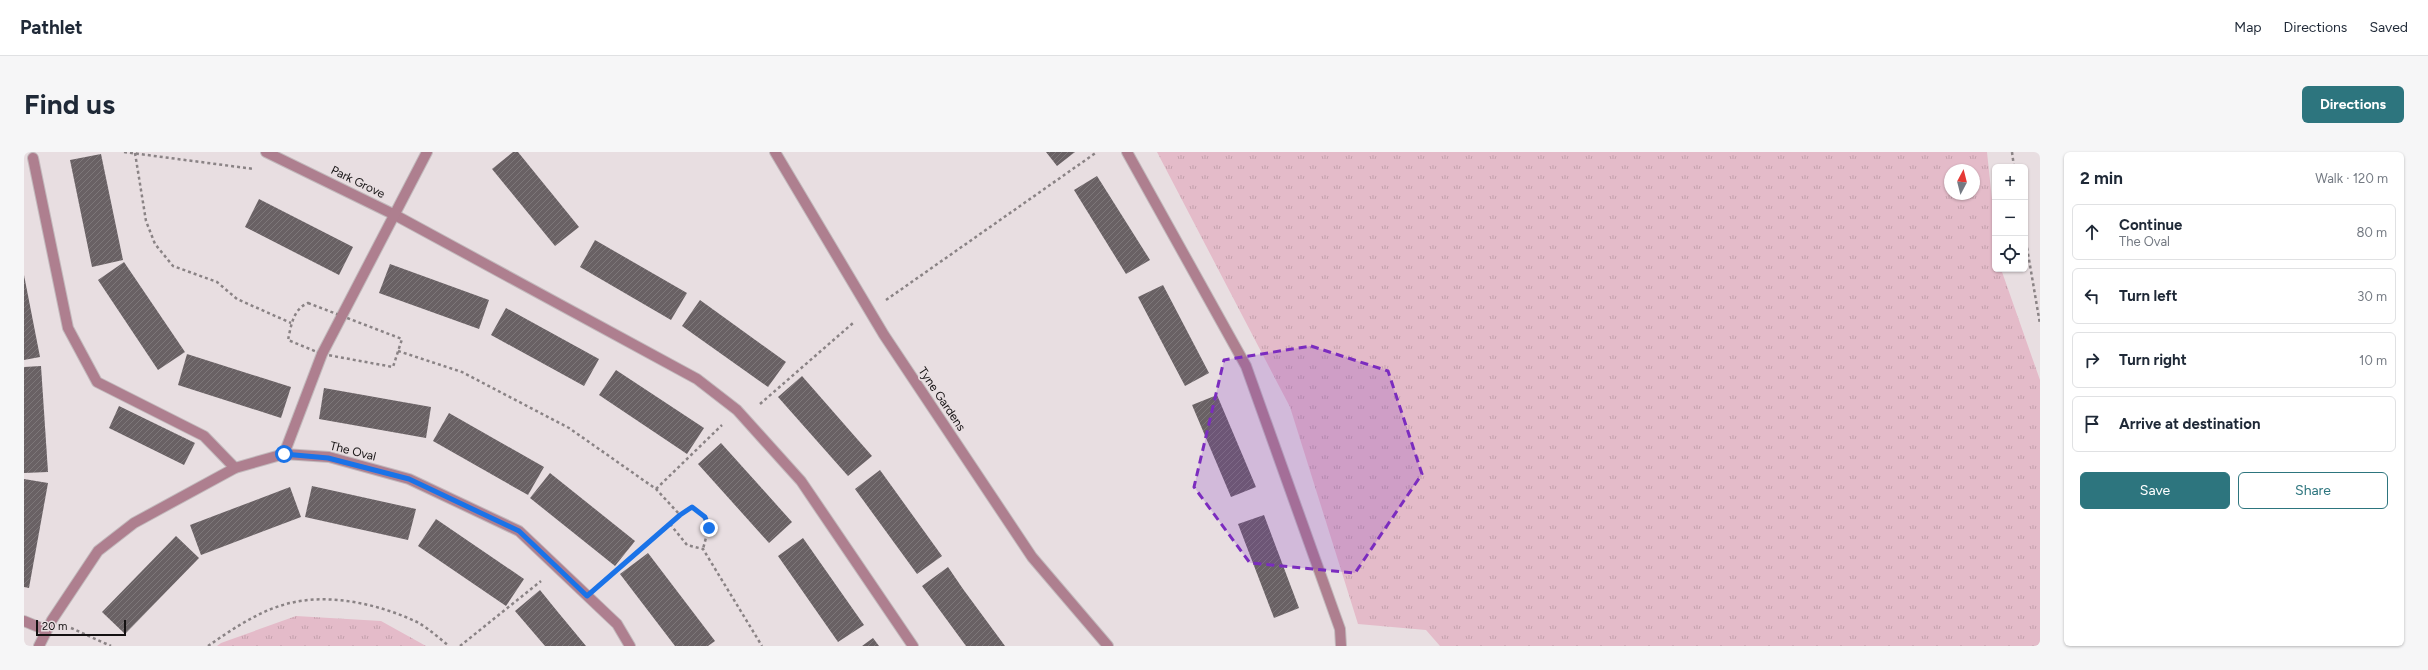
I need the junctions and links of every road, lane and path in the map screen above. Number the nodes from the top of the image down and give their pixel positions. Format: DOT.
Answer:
graph roads {
  1 [pos="124,152"];
  2 [pos="266,152"];
  3 [pos="427,152"];
  4 [pos="775,152"];
  5 [pos="1097,152"];
  6 [pos="1127,152"];
  7 [pos="2012,152"];
  8 [pos="135,153"];
  9 [pos="33,158"];
  10 [pos="2014,164"];
  11 [pos="257,170"];
  12 [pos="395,215"];
  13 [pos="2028,254"];
  14 [pos="869,309"];
  15 [pos="291,323"];
  16 [pos="2040,324"];
  17 [pos="398,351"];
  18 [pos="737,410"];
  19 [pos="284,454"];
  20 [pos="235,468"];
  21 [pos="656,489"];
  22 [pos="680,515"];
  23 [pos="670,524"];
  24 [pos="703,549"];
  25 [pos="557,568"];
  26 [pos="587,596"];
  27 [pos="52,620"];
  28 [pos="24,621"];
  29 [pos="46,630"];
  30 [pos="39,646"];
  31 [pos="111,646"];
  32 [pos="208,646"];
  33 [pos="449,646"];
  34 [pos="460,646"];
  35 [pos="630,646"];
  36 [pos="762,646"];
  37 [pos="913,646"];
  38 [pos="1108,646"];
  39 [pos="1341,646"];
  1 -- 8 [label="path"];
  2 -- 12 [label="street, Park Grove"];
  3 -- 12 [label="street"];
  4 -- 14 [label="street, Tyne Gardens"];
  5 -- 14 [label="path"];
  6 -- 39 [label="street"];
  7 -- 10 [label="path"];
  8 -- 11 [label="path"];
  8 -- 15 [label="path"];
  9 -- 20 [label="street"];
  12 -- 18 [label="street, Park Grove"];
  12 -- 19 [label="street"];
  13 -- 16 [label="path"];
  14 -- 18 [label="path"];
  14 -- 38 [label="street, Tyne Gardens"];
  17 -- 21 [label="path"];
  18 -- 21 [label="path"];
  18 -- 37 [label="street, Park Grove"];
  19 -- 20 [label="street, The Oval"];
  19 -- 25 [label="street, The Oval"];
  20 -- 27 [label="street, The Oval"];
  21 -- 22 [label="path"];
  22 -- 23 [label="path"];
  22 -- 24 [label="path"];
  23 -- 24 [label="path"];
  23 -- 26 [label="path"];
  24 -- 36 [label="path"];
  25 -- 26 [label="street, The Oval"];
  25 -- 34 [label="path"];
  26 -- 35 [label="street, The Oval"];
  27 -- 29 [label="street, The Oval"];
  27 -- 31 [label="path"];
  28 -- 29 [label="street"];
  29 -- 30 [label="street, The Oval"];
  32 -- 33 [label="path"];
}
